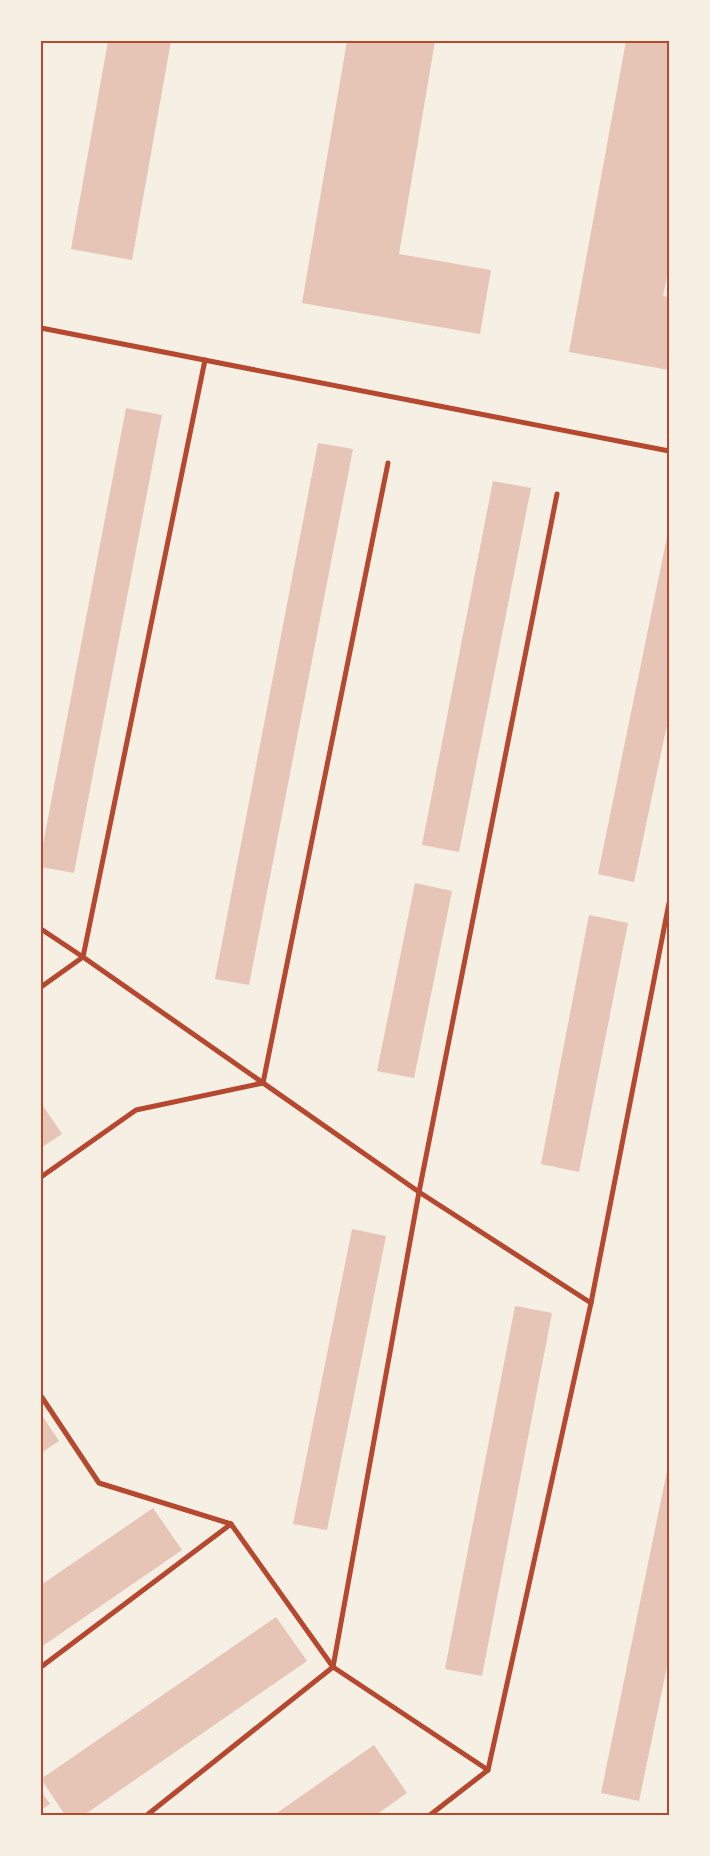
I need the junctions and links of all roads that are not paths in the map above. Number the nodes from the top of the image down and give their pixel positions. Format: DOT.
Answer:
graph roads {
  1 [pos="41,328"];
  2 [pos="204,360"];
  3 [pos="669,451"];
  4 [pos="388,463"];
  5 [pos="557,494"];
  6 [pos="669,903"];
  7 [pos="41,929"];
  8 [pos="83,957"];
  9 [pos="41,987"];
  10 [pos="263,1083"];
  11 [pos="41,1177"];
  12 [pos="420,1192"];
  13 [pos="591,1303"];
  14 [pos="41,1396"];
  15 [pos="231,1524"];
  16 [pos="41,1667"];
  17 [pos="333,1668"];
  18 [pos="488,1770"];
  19 [pos="147,1815"];
  20 [pos="430,1815"];
  1 -- 2 [label="street"];
  2 -- 3 [label="street"];
  2 -- 8 [label="street"];
  4 -- 10 [label="street"];
  5 -- 12 [label="street"];
  6 -- 13 [label="street"];
  7 -- 8 [label="street"];
  8 -- 9 [label="street"];
  8 -- 10 [label="street"];
  10 -- 11 [label="street"];
  10 -- 12 [label="street"];
  12 -- 13 [label="street"];
  12 -- 17 [label="street"];
  13 -- 18 [label="street"];
  14 -- 15 [label="street"];
  15 -- 16 [label="street"];
  15 -- 17 [label="street"];
  17 -- 18 [label="street"];
  17 -- 19 [label="street"];
  18 -- 20 [label="street"];
}
